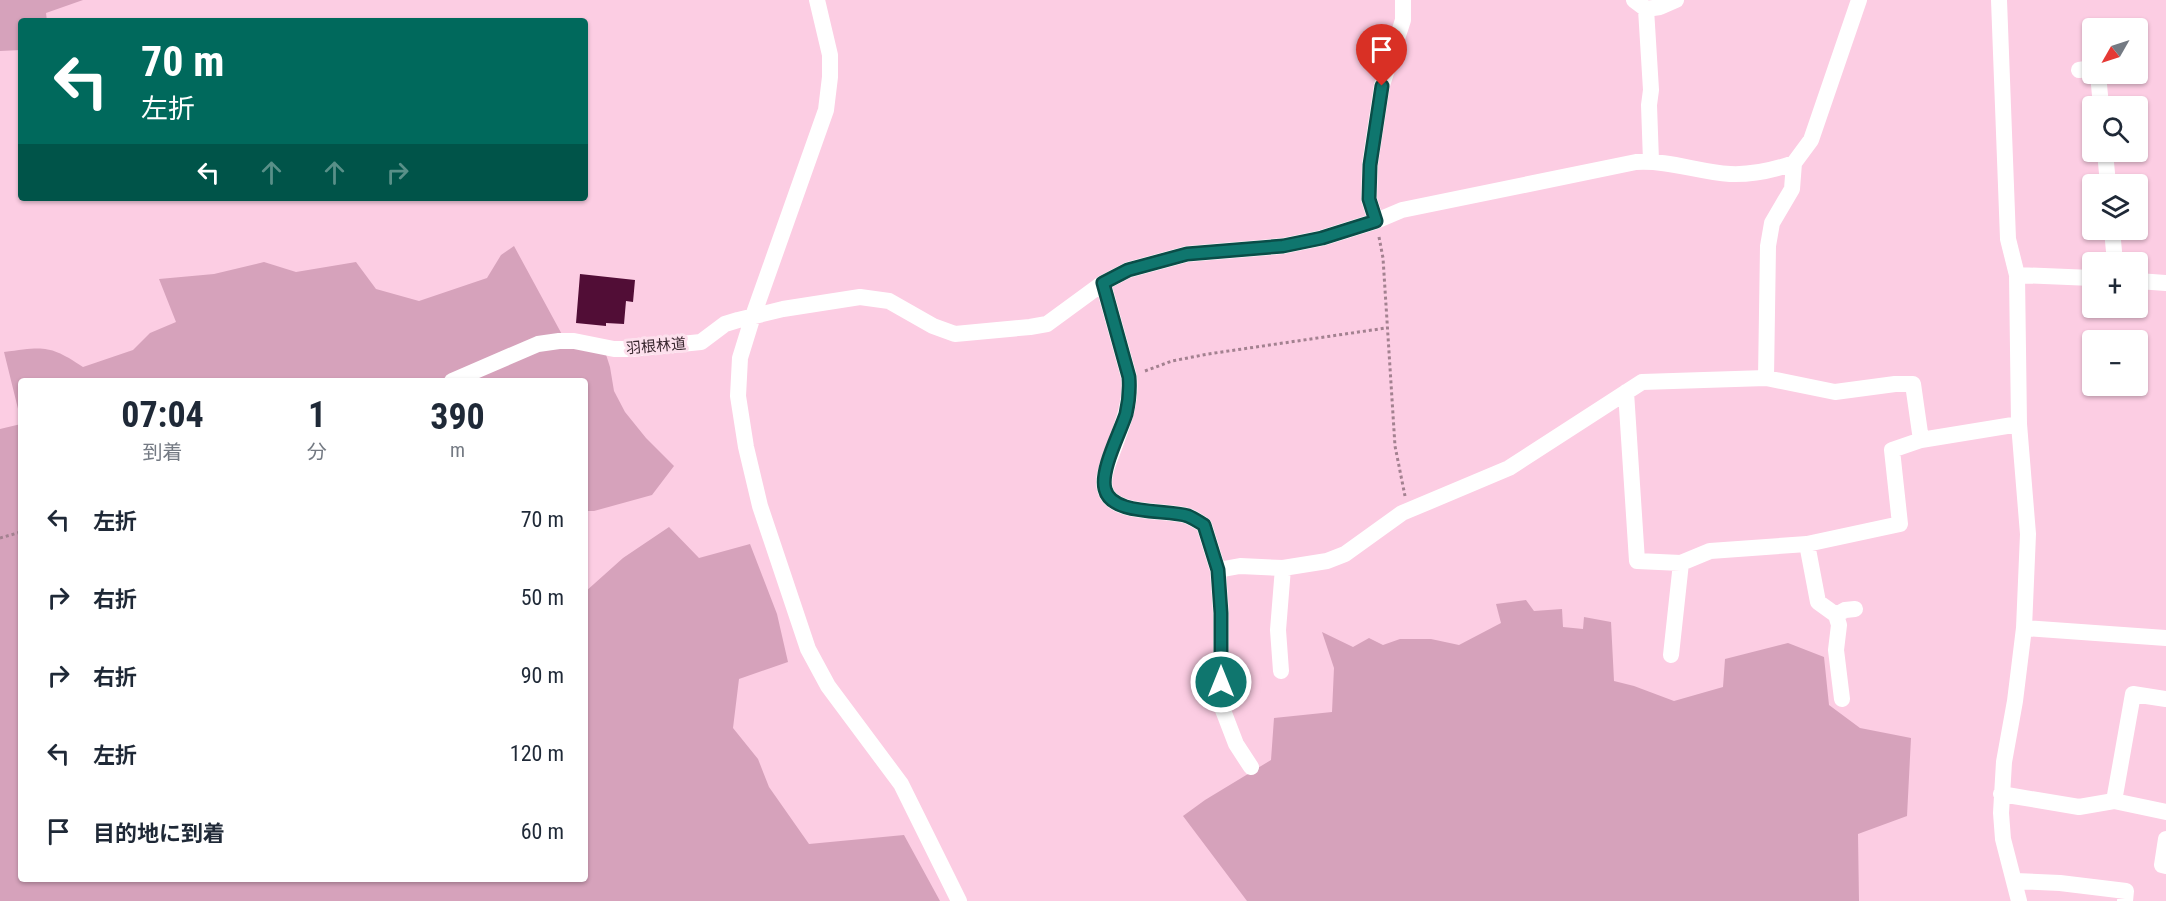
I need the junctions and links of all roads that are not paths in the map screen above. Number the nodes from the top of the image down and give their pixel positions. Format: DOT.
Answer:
graph roads {
  1 [pos="817,0"];
  2 [pos="1402,0"];
  3 [pos="1677,0"];
  4 [pos="1859,0"];
  5 [pos="1999,0"];
  6 [pos="1640,5"];
  7 [pos="1651,161"];
  8 [pos="1794,163"];
  9 [pos="1376,221"];
  10 [pos="2017,275"];
  11 [pos="2082,278"];
  12 [pos="2148,282"];
  13 [pos="1103,283"];
  14 [pos="2166,283"];
  15 [pos="753,316"];
  16 [pos="460,378"];
  17 [pos="1766,378"];
  18 [pos="1626,392"];
  19 [pos="2019,424"];
  20 [pos="1920,440"];
  21 [pos="1807,544"];
  22 [pos="1681,563"];
  23 [pos="1283,568"];
  24 [pos="1218,570"];
  25 [pos="1855,609"];
  26 [pos="1836,615"];
  27 [pos="2024,628"];
  28 [pos="2166,638"];
  29 [pos="1671,655"];
  30 [pos="1281,671"];
  31 [pos="1842,699"];
  32 [pos="2166,699"];
  33 [pos="1251,767"];
  34 [pos="2001,794"];
  35 [pos="2114,801"];
  36 [pos="2166,812"];
  37 [pos="2166,838"];
  38 [pos="2166,866"];
  39 [pos="2015,881"];
  40 [pos="959,901"];
  41 [pos="2019,901"];
  42 [pos="2125,901"];
  1 -- 15 [label="street"];
  2 -- 9 [label="street"];
  3 -- 6 [label="street"];
  4 -- 8 [label="street"];
  5 -- 10 [label="street"];
  6 -- 7 [label="street"];
  7 -- 8 [label="street, 羽根林道"];
  7 -- 9 [label="street, 羽根林道"];
  8 -- 17 [label="street"];
  9 -- 13 [label="street, 羽根林道"];
  10 -- 11 [label="street"];
  10 -- 19 [label="street"];
  12 -- 14 [label="street"];
  13 -- 15 [label="street, 羽根林道"];
  13 -- 24 [label="street"];
  15 -- 16 [label="street, 羽根林道"];
  15 -- 40 [label="street"];
  17 -- 18 [label="street"];
  17 -- 20 [label="street"];
  18 -- 22 [label="street"];
  18 -- 23 [label="street"];
  19 -- 20 [label="street"];
  19 -- 27 [label="street"];
  20 -- 21 [label="street"];
  21 -- 22 [label="street"];
  21 -- 26 [label="street"];
  22 -- 29 [label="street"];
  23 -- 24 [label="street"];
  23 -- 30 [label="street"];
  24 -- 33 [label="street"];
  25 -- 26 [label="street"];
  26 -- 31 [label="street"];
  27 -- 28 [label="street"];
  27 -- 34 [label="street"];
  32 -- 35 [label="street"];
  34 -- 35 [label="street"];
  34 -- 39 [label="street"];
  35 -- 36 [label="street"];
  37 -- 38 [label="street"];
  39 -- 41 [label="street"];
  39 -- 42 [label="street"];
}
